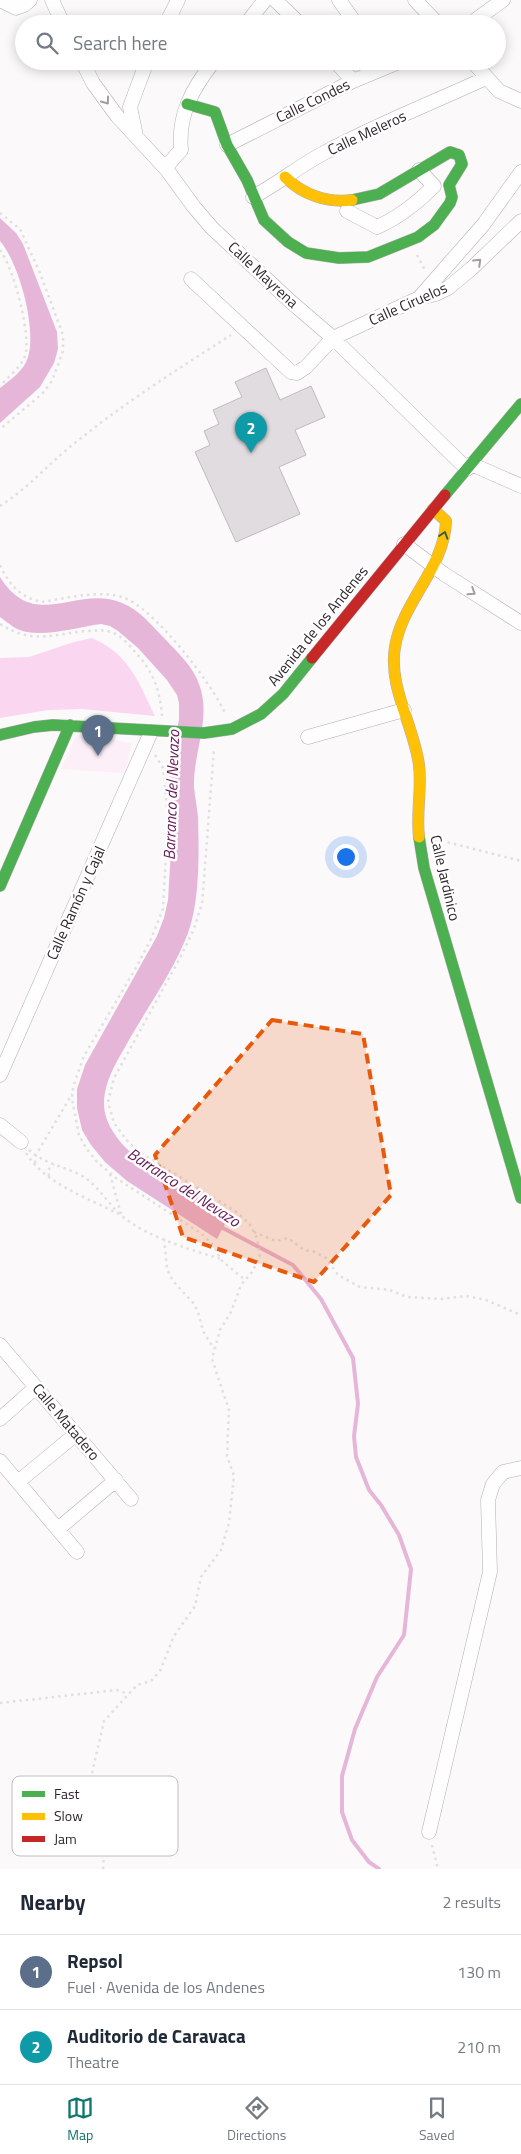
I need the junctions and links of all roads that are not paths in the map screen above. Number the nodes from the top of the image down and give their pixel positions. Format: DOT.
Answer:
graph roads {
  1 [pos="0,0"];
  2 [pos="30,0"];
  3 [pos="52,0"];
  4 [pos="178,0"];
  5 [pos="265,0"];
  6 [pos="275,0"];
  7 [pos="339,0"];
  8 [pos="414,0"];
  9 [pos="503,0"];
  10 [pos="60,15"];
  11 [pos="170,15"];
  12 [pos="253,15"];
  13 [pos="291,15"];
  14 [pos="350,15"];
  15 [pos="429,15"];
  16 [pos="482,15"];
  17 [pos="87,70"];
  18 [pos="144,70"];
  19 [pos="208,70"];
  20 [pos="343,70"];
  21 [pos="373,70"];
  22 [pos="479,70"];
  23 [pos="486,78"];
  24 [pos="353,81"];
  25 [pos="521,101"];
  26 [pos="187,104"];
  27 [pos="136,137"];
  28 [pos="227,145"];
  29 [pos="165,168"];
  30 [pos="419,170"];
  31 [pos="521,172"];
  32 [pos="285,176"];
  33 [pos="254,197"];
  34 [pos="347,211"];
  35 [pos="521,221"];
  36 [pos="191,279"];
  37 [pos="437,287"];
  38 [pos="333,338"];
  39 [pos="521,404"];
  40 [pos="469,467"];
  41 [pos="521,486"];
  42 [pos="433,510"];
  43 [pos="404,544"];
  44 [pos="431,565"];
  45 [pos="521,623"];
  46 [pos="404,710"];
  47 [pos="70,725"];
  48 [pos="0,735"];
  49 [pos="153,736"];
  50 [pos="308,737"];
  51 [pos="0,886"];
  52 [pos="0,1075"];
  53 [pos="0,1125"];
  54 [pos="21,1142"];
  55 [pos="521,1198"];
  56 [pos="0,1345"];
  57 [pos="36,1387"];
  58 [pos="0,1419"];
  59 [pos="76,1434"];
  60 [pos="0,1461"];
  61 [pos="521,1468"];
  62 [pos="116,1480"];
  63 [pos="18,1482"];
  64 [pos="130,1499"];
  65 [pos="58,1529"];
  66 [pos="77,1552"];
  67 [pos="429,1832"];
  1 -- 2 [label="street"];
  3 -- 10 [label="street"];
  4 -- 11 [label="street"];
  5 -- 12 [label="street"];
  6 -- 13 [label="street"];
  7 -- 14 [label="street"];
  8 -- 15 [label="street"];
  9 -- 16 [label="street"];
  17 -- 27 [label="street, Calle Mayrena, one-way"];
  18 -- 27 [label="street"];
  19 -- 26 [label="street"];
  20 -- 24 [label="street"];
  21 -- 24 [label="street, Calle Condes"];
  22 -- 23 [label="street"];
  23 -- 25 [label="street"];
  23 -- 32 [label="street, Calle Meleros"];
  24 -- 28 [label="street, Calle Condes"];
  26 -- 28 [label="street"];
  26 -- 29 [label="street"];
  27 -- 29 [label="street, Calle Mayrena"];
  28 -- 33 [label="street"];
  29 -- 38 [label="street, Calle Mayrena"];
  30 -- 32 [label="street"];
  30 -- 33 [label="street"];
  30 -- 34 [label="street"];
  31 -- 37 [label="street"];
  32 -- 33 [label="street, Calle Meleros"];
  37 -- 35 [label="street, Calle Ciruelos, one-way"];
  36 -- 38 [label="street"];
  37 -- 38 [label="street, Calle Ciruelos"];
  38 -- 40 [label="street, Calle Mayrena"];
  39 -- 40 [label="street, Avenida de los Andenes"];
  40 -- 41 [label="street"];
  40 -- 42 [label="street, Avenida de los Andenes"];
  42 -- 43 [label="street, Avenida de los Andenes"];
  44 -- 42 [label="street, Calle Jardinico, one-way"];
  43 -- 44 [label="street"];
  43 -- 49 [label="street, Avenida de los Andenes"];
  44 -- 45 [label="street, one-way"];
  44 -- 46 [label="street, Calle Jardinico"];
  46 -- 50 [label="street"];
  46 -- 55 [label="street, Calle Jardinico"];
  47 -- 48 [label="street, Avenida de los Andenes"];
  47 -- 49 [label="street, Avenida de los Andenes"];
  47 -- 51 [label="street"];
  49 -- 52 [label="street, Calle Ramón y Cajal"];
  53 -- 54 [label="street"];
  56 -- 57 [label="street, Calle Matadero"];
  57 -- 58 [label="street"];
  57 -- 59 [label="street, Calle Matadero"];
  59 -- 62 [label="street, Calle Matadero"];
  59 -- 63 [label="street"];
  60 -- 63 [label="street"];
  61 -- 67 [label="street"];
  62 -- 64 [label="street, Calle Matadero"];
  62 -- 65 [label="street"];
  63 -- 65 [label="street"];
  65 -- 66 [label="street"];
}
